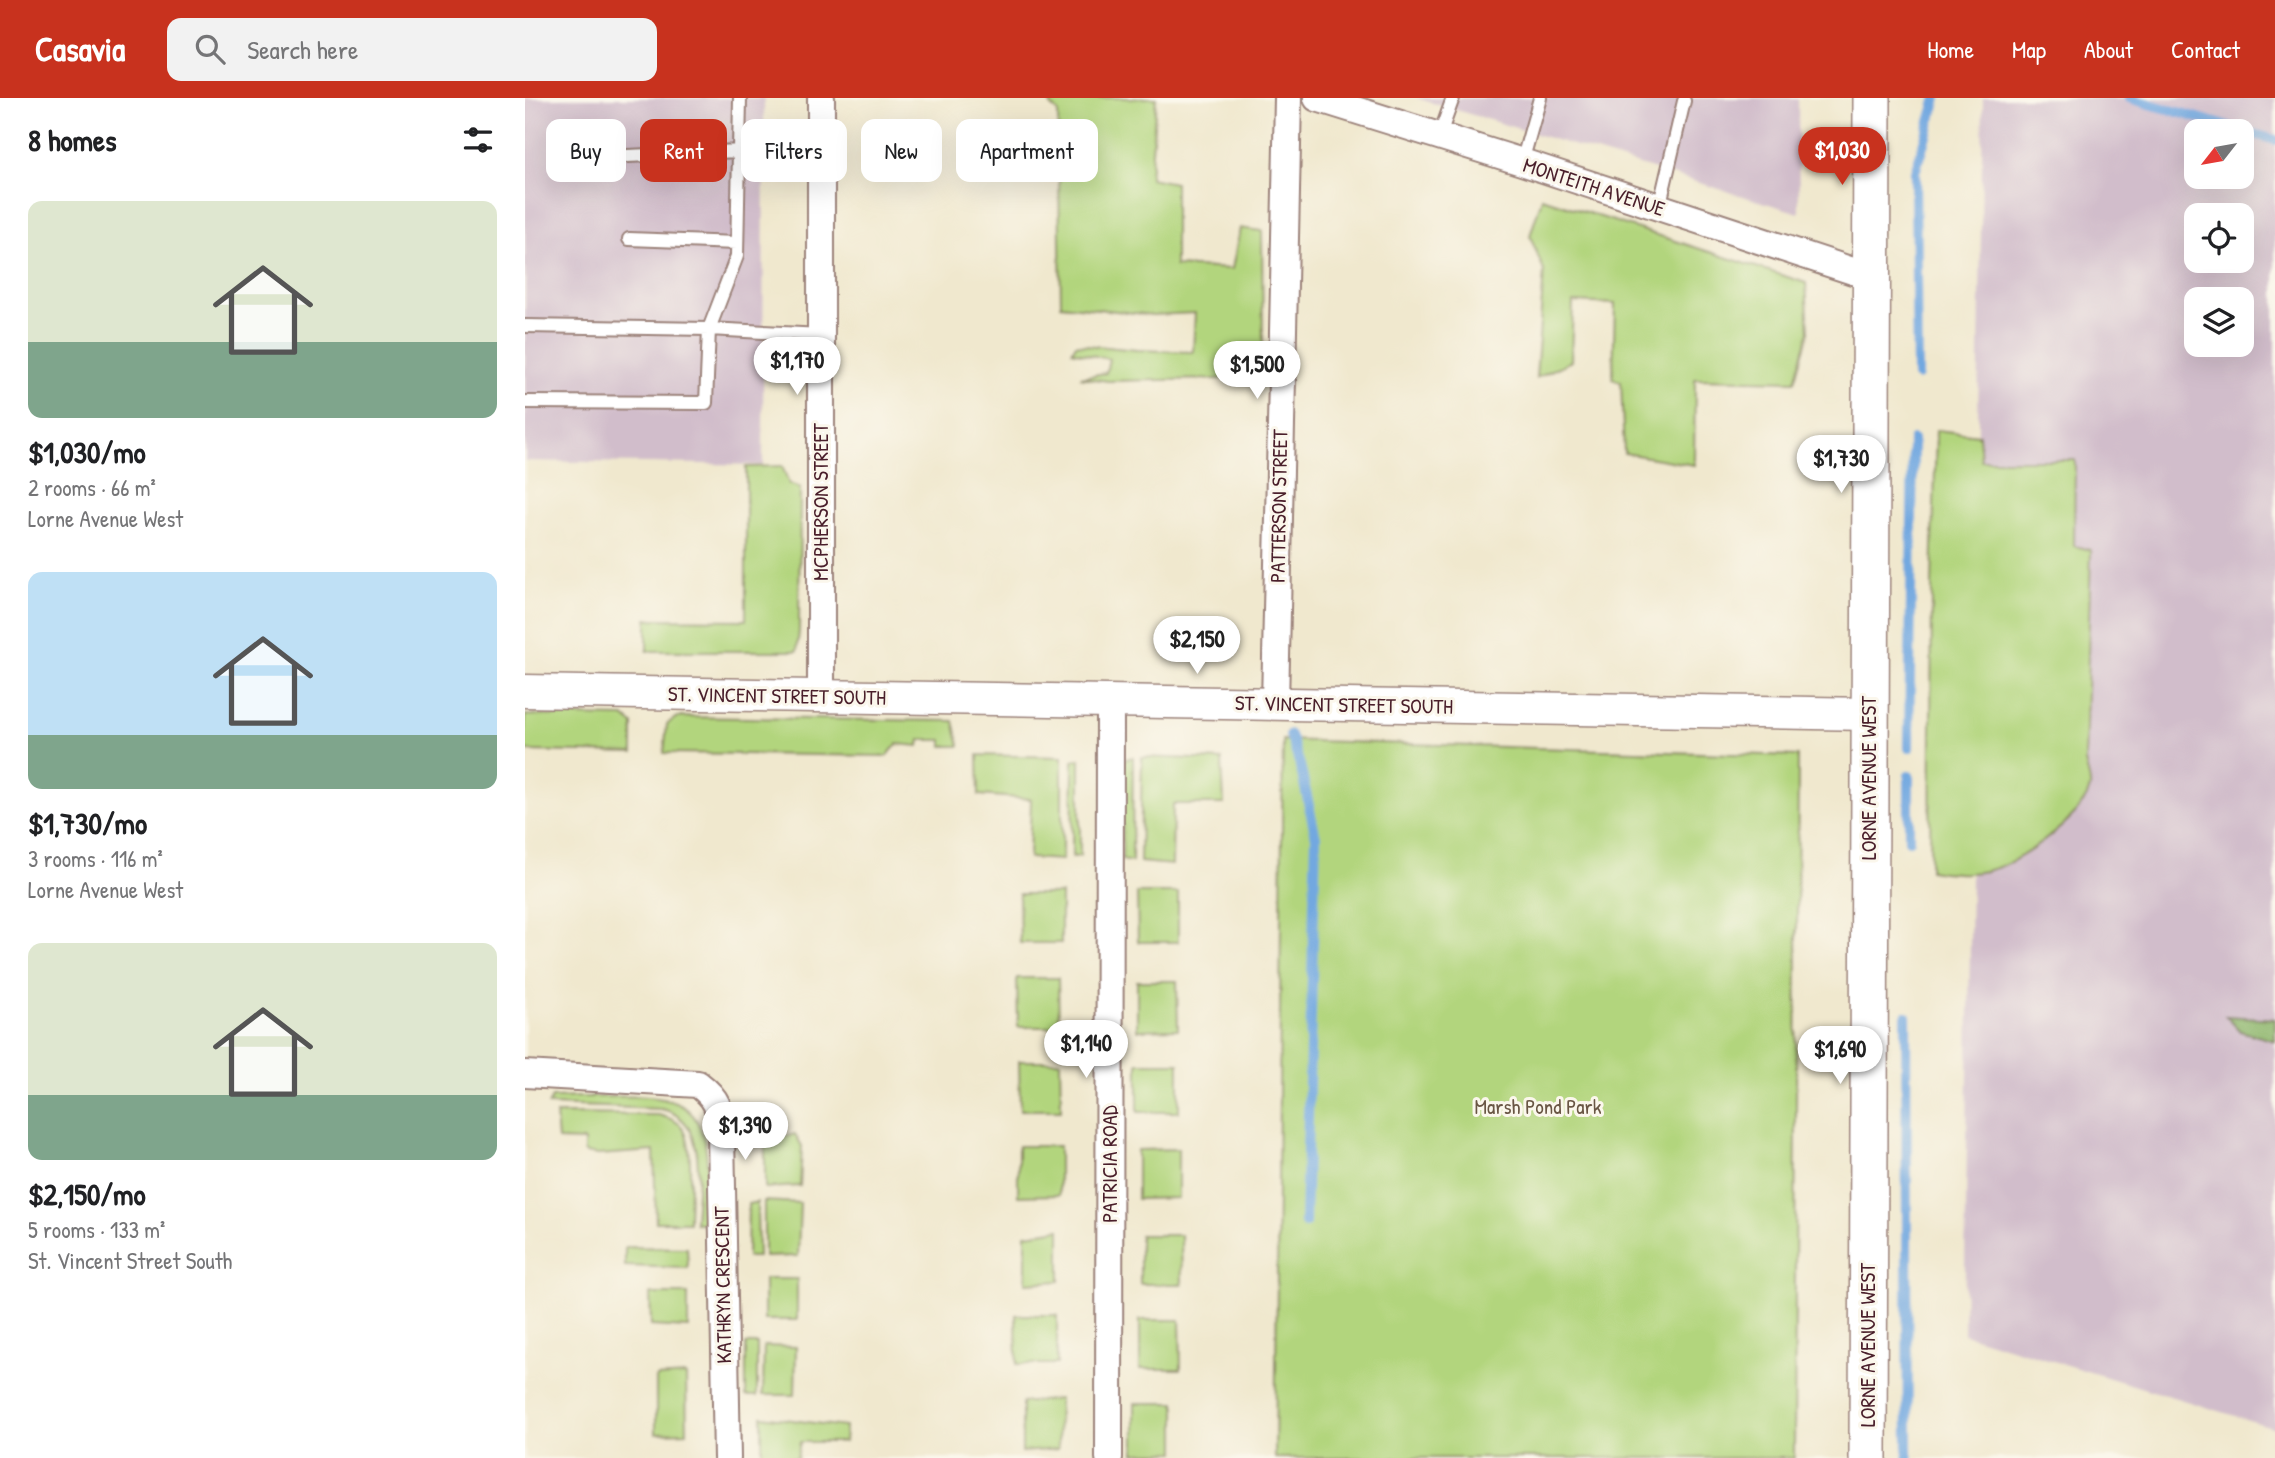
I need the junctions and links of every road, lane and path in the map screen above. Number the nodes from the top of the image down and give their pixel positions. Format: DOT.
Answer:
graph roads {
  1 [pos="740,98"];
  2 [pos="821,98"];
  3 [pos="1288,98"];
  4 [pos="1317,98"];
  5 [pos="1453,98"];
  6 [pos="1540,98"];
  7 [pos="1872,98"];
  8 [pos="1683,101"];
  9 [pos="1439,137"];
  10 [pos="739,151"];
  11 [pos="627,156"];
  12 [pos="1522,162"];
  13 [pos="1659,208"];
  14 [pos="629,239"];
  15 [pos="737,243"];
  16 [pos="1871,277"];
  17 [pos="525,326"];
  18 [pos="709,329"];
  19 [pos="821,335"];
  20 [pos="525,402"];
  21 [pos="525,691"];
  22 [pos="821,696"];
  23 [pos="1110,701"];
  24 [pos="1275,704"];
  25 [pos="1869,714"];
  26 [pos="525,1074"];
  27 [pos="727,1458"];
  28 [pos="1109,1458"];
  29 [pos="1868,1458"];
  1 -- 10 [label="lane"];
  2 -- 19 [label="street, MCPHERSON STREET"];
  3 -- 24 [label="street, PATTERSON STREET"];
  4 -- 9 [label="street, MONTEITH AVENUE"];
  5 -- 9 [label="lane"];
  6 -- 12 [label="lane"];
  7 -- 16 [label="main road, LORNE AVENUE WEST"];
  8 -- 13 [label="lane"];
  9 -- 12 [label="street, MONTEITH AVENUE"];
  10 -- 11 [label="lane"];
  10 -- 15 [label="lane"];
  12 -- 13 [label="street, MONTEITH AVENUE"];
  13 -- 16 [label="street, MONTEITH AVENUE"];
  14 -- 15 [label="lane"];
  15 -- 18 [label="lane"];
  16 -- 25 [label="main road, LORNE AVENUE WEST"];
  17 -- 18 [label="lane"];
  18 -- 19 [label="lane"];
  18 -- 20 [label="lane"];
  19 -- 22 [label="street, MCPHERSON STREET"];
  21 -- 22 [label="street, ST. VINCENT STREET SOUTH"];
  22 -- 23 [label="street, ST. VINCENT STREET SOUTH"];
  23 -- 24 [label="street, ST. VINCENT STREET SOUTH"];
  23 -- 28 [label="street, PATRICIA ROAD"];
  24 -- 25 [label="street, ST. VINCENT STREET SOUTH"];
  25 -- 29 [label="main road, LORNE AVENUE WEST"];
  26 -- 27 [label="street, KATHRYN CRESCENT"];
}
